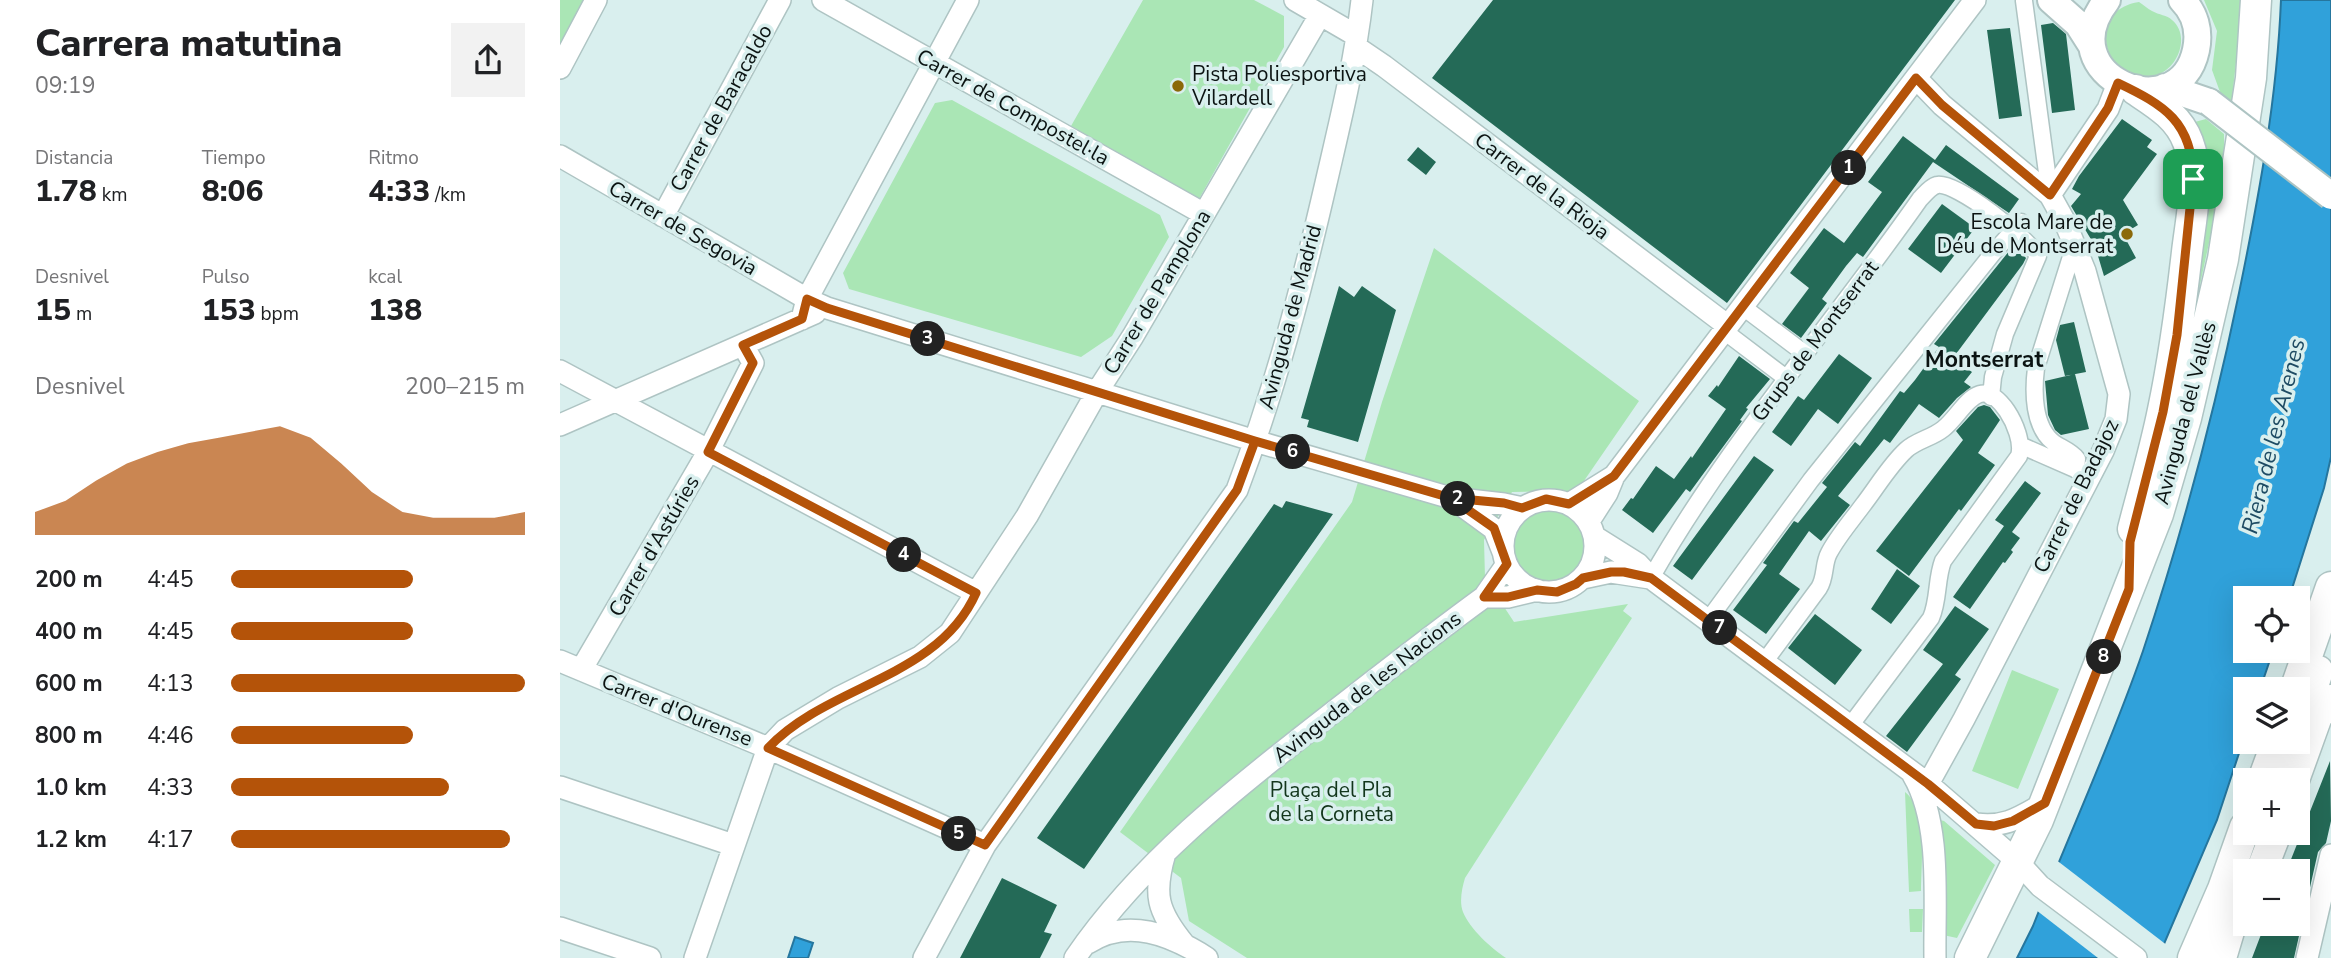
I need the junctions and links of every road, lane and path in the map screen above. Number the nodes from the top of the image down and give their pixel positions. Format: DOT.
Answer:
graph roads {
  1 [pos="596,0"];
  2 [pos="780,0"];
  3 [pos="823,0"];
  4 [pos="968,0"];
  5 [pos="1295,0"];
  6 [pos="1363,0"];
  7 [pos="1975,0"];
  8 [pos="2051,0"];
  9 [pos="2182,0"];
  10 [pos="2256,0"];
  11 [pos="2024,1"];
  12 [pos="2096,6"];
  13 [pos="1320,15"];
  14 [pos="1356,41"];
  15 [pos="2092,46"];
  16 [pos="2195,54"];
  17 [pos="933,62"];
  18 [pos="560,68"];
  19 [pos="1916,78"];
  20 [pos="2139,87"];
  21 [pos="2208,102"];
  22 [pos="560,156"];
  23 [pos="2050,195"];
  24 [pos="2331,195"];
  25 [pos="1204,214"];
  26 [pos="663,216"];
  27 [pos="2017,226"];
  28 [pos="2075,244"];
  29 [pos="1743,307"];
  30 [pos="804,309"];
  31 [pos="1726,329"];
  32 [pos="743,345"];
  33 [pos="1804,353"];
  34 [pos="560,371"];
  35 [pos="1786,378"];
  36 [pos="1097,392"];
  37 [pos="1992,397"];
  38 [pos="615,401"];
  39 [pos="560,425"];
  40 [pos="1255,441"];
  41 [pos="2020,445"];
  42 [pos="708,452"];
  43 [pos="2083,473"];
  44 [pos="1614,476"];
  45 [pos="1451,498"];
  46 [pos="1569,504"];
  47 [pos="1522,508"];
  48 [pos="1592,529"];
  49 [pos="1505,558"];
  50 [pos="1583,578"];
  51 [pos="1651,578"];
  52 [pos="2331,587"];
  53 [pos="2129,589"];
  54 [pos="1537,590"];
  55 [pos="976,593"];
  56 [pos="1484,597"];
  57 [pos="1709,619"];
  58 [pos="2327,641"];
  59 [pos="1765,661"];
  60 [pos="560,662"];
  61 [pos="581,670"];
  62 [pos="2303,677"];
  63 [pos="2310,693"];
  64 [pos="2331,700"];
  65 [pos="1850,726"];
  66 [pos="768,748"];
  67 [pos="2298,768"];
  68 [pos="1920,779"];
  69 [pos="560,788"];
  70 [pos="2045,803"];
  71 [pos="1976,824"];
  72 [pos="733,845"];
  73 [pos="985,845"];
  74 [pos="2238,845"];
  75 [pos="1165,852"];
  76 [pos="2331,855"];
  77 [pos="2017,861"];
  78 [pos="2233,920"];
  79 [pos="560,928"];
  80 [pos="2236,936"];
  81 [pos="1184,944"];
  82 [pos="1079,952"];
  83 [pos="650,958"];
  84 [pos="695,958"];
  85 [pos="924,958"];
  86 [pos="1207,958"];
  87 [pos="1936,958"];
  88 [pos="1970,958"];
  89 [pos="2136,958"];
  90 [pos="2193,958"];
  91 [pos="2222,958"];
  92 [pos="2307,958"];
  1 -- 18 [label="street"];
  2 -- 26 [label="street, Carrer de Baracaldo"];
  3 -- 17 [label="street, Carrer de Compostel·la"];
  4 -- 17 [label="street"];
  5 -- 13 [label="street, Carrer de la Rioja"];
  6 -- 14 [label="street, Avinguda de Madrid"];
  7 -- 19 [label="street"];
  8 -- 15 [label="street"];
  9 -- 16 [label="street"];
  10 -- 53 [label="main road, Avinguda del Vallès"];
  11 -- 23 [label="street"];
  12 -- 15 [label="street"];
  13 -- 14 [label="street, Carrer de la Rioja"];
  13 -- 25 [label="street, Carrer de Pamplona"];
  14 -- 31 [label="street, Carrer de la Rioja"];
  14 -- 40 [label="street, Avinguda de Madrid"];
  15 -- 20 [label="street"];
  16 -- 20 [label="street"];
  16 -- 21 [label="street"];
  17 -- 25 [label="street, Carrer de Compostel·la"];
  17 -- 30 [label="street"];
  19 -- 23 [label="street, Carrer de Badajoz"];
  19 -- 29 [label="street"];
  20 -- 21 [label="street"];
  20 -- 23 [label="street"];
  20 -- 53 [label="main road"];
  21 -- 24 [label="street, bridge"];
  22 -- 26 [label="street, Carrer de Segovia"];
  23 -- 28 [label="street, Carrer de Badajoz"];
  25 -- 36 [label="street, Carrer de Pamplona"];
  26 -- 30 [label="street, Carrer de Segovia"];
  27 -- 33 [label="street, Grups de Montserrat"];
  27 -- 37 [label="street, Grups de Montserrat"];
  27 -- 57 [label="street"];
  28 -- 43 [label="street, Carrer de Badajoz"];
  28 -- 43 [label="street"];
  29 -- 31 [label="street"];
  29 -- 33 [label="street"];
  30 -- 32 [label="street"];
  30 -- 36 [label="street, Carrer de Segovia"];
  31 -- 35 [label="street"];
  31 -- 44 [label="street"];
  32 -- 38 [label="street"];
  32 -- 42 [label="street, Carrer d'Astúries"];
  33 -- 35 [label="street, Grups de Montserrat"];
  34 -- 38 [label="street"];
  35 -- 51 [label="street, Grups de Montserrat"];
  36 -- 40 [label="street, Carrer de Segovia"];
  36 -- 55 [label="street, Carrer de Pamplona"];
  37 -- 41 [label="street"];
  37 -- 59 [label="street"];
  38 -- 39 [label="street"];
  38 -- 42 [label="street"];
  40 -- 45 [label="street, Carrer de Segovia"];
  40 -- 73 [label="street, Avinguda de Madrid"];
  41 -- 43 [label="street"];
  41 -- 65 [label="street"];
  42 -- 55 [label="street"];
  42 -- 61 [label="street, Carrer d'Astúries"];
  43 -- 68 [label="street, Carrer de Badajoz"];
  44 -- 46 [label="street"];
  44 -- 48 [label="street"];
  45 -- 47 [label="street"];
  45 -- 49 [label="street"];
  46 -- 47 [label="street"];
  46 -- 48 [label="street"];
  47 -- 49 [label="street"];
  48 -- 50 [label="street"];
  48 -- 51 [label="street"];
  49 -- 54 [label="street"];
  49 -- 56 [label="street, Avinguda de les Nacions"];
  50 -- 51 [label="street"];
  50 -- 54 [label="street"];
  51 -- 57 [label="street"];
  52 -- 58 [label="main road"];
  53 -- 70 [label="main road, Avinguda del Vallès"];
  54 -- 56 [label="street"];
  55 -- 66 [label="street, Carrer de Pamplona"];
  56 -- 75 [label="street, Avinguda de les Nacions"];
  57 -- 59 [label="street"];
  58 -- 62 [label="main road"];
  58 -- 63 [label="main road"];
  59 -- 65 [label="street"];
  60 -- 61 [label="street, Carrer d'Ourense"];
  61 -- 66 [label="street, Carrer d'Ourense"];
  64 -- 67 [label="main road"];
  65 -- 68 [label="street"];
  66 -- 72 [label="street"];
  66 -- 73 [label="street, Carrer d'Ourense"];
  68 -- 71 [label="street"];
  68 -- 87 [label="street"];
  69 -- 72 [label="street"];
  70 -- 71 [label="street"];
  70 -- 77 [label="main road, Avinguda del Vallès"];
  71 -- 77 [label="street"];
  72 -- 84 [label="street"];
  73 -- 85 [label="street, Avinguda de Madrid"];
  74 -- 90 [label="main road"];
  75 -- 81 [label="street"];
  75 -- 82 [label="street, Avinguda de les Nacions"];
  76 -- 92 [label="street"];
  77 -- 88 [label="main road, Avinguda del Vallès"];
  77 -- 89 [label="street"];
  78 -- 91 [label="main road"];
  79 -- 83 [label="street"];
  80 -- 91 [label="main road"];
  81 -- 82 [label="street"];
  81 -- 86 [label="street"];
}
